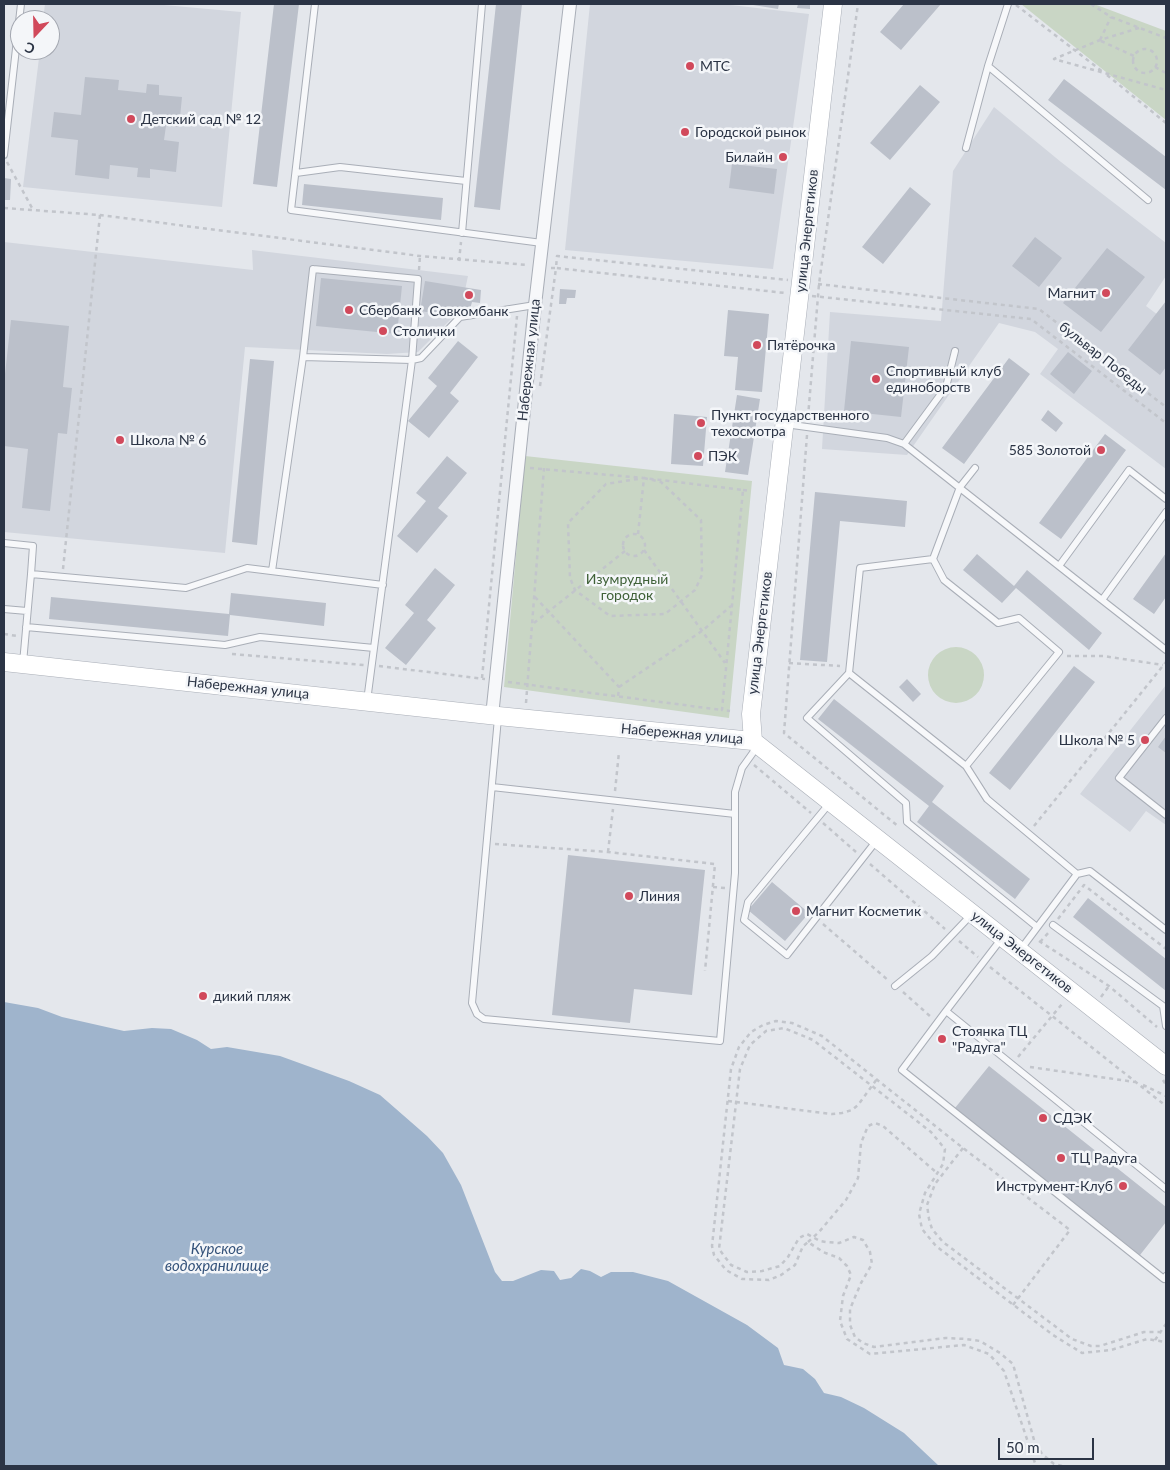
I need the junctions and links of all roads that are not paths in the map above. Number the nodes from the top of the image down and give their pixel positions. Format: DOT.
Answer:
graph roads {
  1 [pos="21,4"];
  2 [pos="315,4"];
  3 [pos="482,4"];
  4 [pos="570,4"];
  5 [pos="832,4"];
  6 [pos="1008,4"];
  7 [pos="988,66"];
  8 [pos="966,148"];
  9 [pos="4,155"];
  10 [pos="296,173"];
  11 [pos="466,181"];
  12 [pos="1148,200"];
  13 [pos="462,233"];
  14 [pos="542,243"];
  15 [pos="535,305"];
  16 [pos="955,351"];
  17 [pos="303,357"];
  18 [pos="412,360"];
  19 [pos="785,424"];
  20 [pos="904,444"];
  21 [pos="975,468"];
  22 [pos="960,487"];
  23 [pos="1166,499"];
  24 [pos="1166,512"];
  25 [pos="4,543"];
  26 [pos="933,560"];
  27 [pos="1059,566"];
  28 [pos="272,571"];
  29 [pos="31,574"];
  30 [pos="382,585"];
  31 [pos="1102,600"];
  32 [pos="4,609"];
  33 [pos="27,611"];
  34 [pos="26,627"];
  35 [pos="374,648"];
  36 [pos="1166,650"];
  37 [pos="4,662"];
  38 [pos="23,664"];
  39 [pos="849,670"];
  40 [pos="367,701"];
  41 [pos="495,716"];
  42 [pos="1166,718"];
  43 [pos="756,743"];
  44 [pos="966,766"];
  45 [pos="492,787"];
  46 [pos="831,802"];
  47 [pos="735,814"];
  48 [pos="1166,815"];
  49 [pos="878,839"];
  50 [pos="1078,874"];
  51 [pos="972,913"];
  52 [pos="1053,926"];
  53 [pos="1037,927"];
  54 [pos="1166,930"];
  55 [pos="1003,937"];
  56 [pos="1020,950"];
  57 [pos="895,986"];
  58 [pos="946,1011"];
  59 [pos="1166,1026"];
  60 [pos="1166,1066"];
  61 [pos="1166,1189"];
  62 [pos="1166,1276"];
  1 -- 9 [label="lane"];
  2 -- 10 [label="lane"];
  3 -- 11 [label="lane"];
  4 -- 14 [label="street, Набережная улица"];
  5 -- 19 [label="main road, улица Энергетиков"];
  6 -- 7 [label="lane"];
  7 -- 8 [label="lane"];
  7 -- 12 [label="lane"];
  10 -- 11 [label="lane"];
  10 -- 13 [label="lane"];
  11 -- 13 [label="lane"];
  13 -- 14 [label="lane"];
  14 -- 15 [label="street, Набережная улица"];
  15 -- 18 [label="lane"];
  15 -- 41 [label="street, Набережная улица"];
  16 -- 20 [label="lane"];
  17 -- 18 [label="lane"];
  17 -- 18 [label="lane"];
  17 -- 28 [label="lane"];
  18 -- 30 [label="lane"];
  19 -- 20 [label="lane"];
  19 -- 43 [label="main road, улица Энергетиков"];
  20 -- 22 [label="lane"];
  21 -- 22 [label="lane"];
  22 -- 26 [label="lane"];
  22 -- 27 [label="lane"];
  23 -- 27 [label="lane"];
  24 -- 31 [label="lane"];
  25 -- 29 [label="lane"];
  26 -- 39 [label="lane"];
  26 -- 44 [label="lane"];
  27 -- 31 [label="lane"];
  28 -- 29 [label="lane"];
  28 -- 30 [label="lane"];
  29 -- 33 [label="lane"];
  30 -- 35 [label="lane"];
  31 -- 36 [label="lane"];
  32 -- 33 [label="lane"];
  33 -- 34 [label="lane"];
  34 -- 35 [label="lane"];
  34 -- 38 [label="lane"];
  35 -- 40 [label="lane"];
  37 -- 38 [label="main road, Набережная улица"];
  38 -- 40 [label="main road, Набережная улица"];
  39 -- 44 [label="lane"];
  39 -- 53 [label="lane"];
  40 -- 41 [label="main road, Набережная улица"];
  41 -- 43 [label="main road, Набережная улица"];
  41 -- 45 [label="lane"];
  42 -- 48 [label="lane"];
  43 -- 46 [label="main road, улица Энергетиков"];
  43 -- 47 [label="lane"];
  44 -- 50 [label="lane"];
  45 -- 47 [label="lane"];
  45 -- 47 [label="lane"];
  46 -- 49 [label="main road, улица Энергетиков"];
  46 -- 49 [label="lane"];
  49 -- 51 [label="main road, улица Энергетиков"];
  50 -- 53 [label="lane"];
  50 -- 54 [label="lane"];
  51 -- 55 [label="main road, улица Энергетиков"];
  51 -- 57 [label="lane"];
  52 -- 59 [label="lane"];
  53 -- 56 [label="lane"];
  55 -- 56 [label="main road, улица Энергетиков"];
  55 -- 58 [label="lane"];
  56 -- 60 [label="main road, улица Энергетиков"];
  58 -- 61 [label="lane"];
  58 -- 62 [label="lane"];
}
